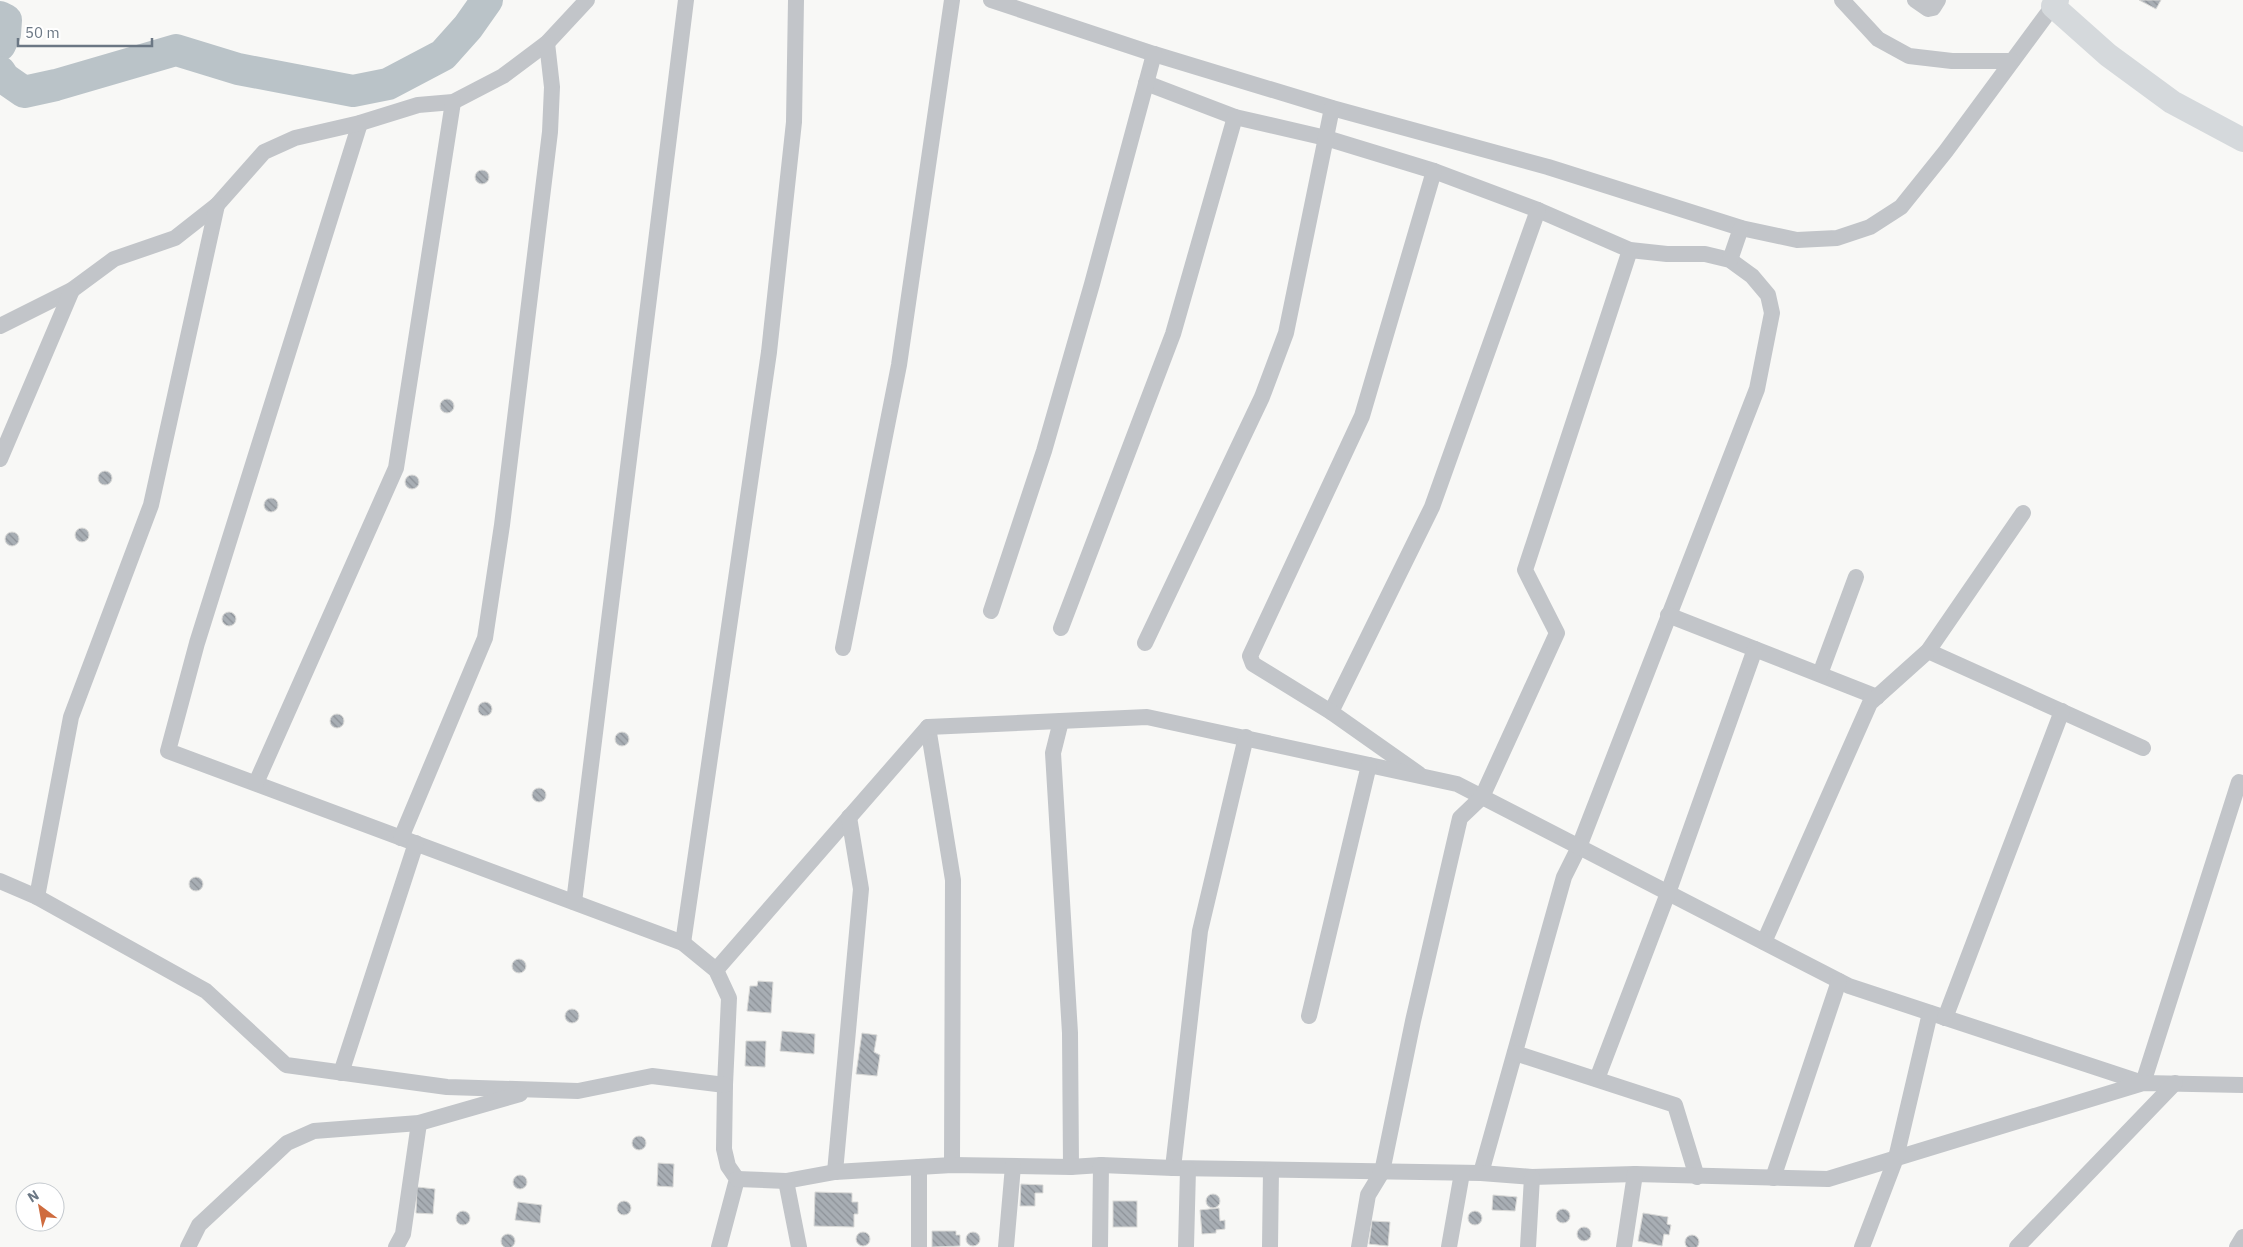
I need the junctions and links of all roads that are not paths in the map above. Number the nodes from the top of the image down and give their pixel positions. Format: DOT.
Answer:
graph roads {
  1 [pos="587,0"];
  2 [pos="686,0"];
  3 [pos="796,0"];
  4 [pos="952,0"];
  5 [pos="991,0"];
  6 [pos="1842,0"];
  7 [pos="1915,0"];
  8 [pos="1938,0"];
  9 [pos="2055,3"];
  10 [pos="548,43"];
  11 [pos="1154,54"];
  12 [pos="2012,61"];
  13 [pos="1146,83"];
  14 [pos="453,102"];
  15 [pos="1332,108"];
  16 [pos="1235,117"];
  17 [pos="360,123"];
  18 [pos="1326,138"];
  19 [pos="2243,140"];
  20 [pos="1434,171"];
  21 [pos="217,205"];
  22 [pos="1538,210"];
  23 [pos="1741,228"];
  24 [pos="1630,250"];
  25 [pos="1730,260"];
  26 [pos="72,290"];
  27 [pos="0,326"];
  28 [pos="0,459"];
  29 [pos="2023,514"];
  30 [pos="1856,577"];
  31 [pos="991,611"];
  32 [pos="1668,616"];
  33 [pos="1061,628"];
  34 [pos="1146,643"];
  35 [pos="843,648"];
  36 [pos="1755,649"];
  37 [pos="1928,652"];
  38 [pos="1820,674"];
  39 [pos="1877,696"];
  40 [pos="1331,712"];
  41 [pos="2062,712"];
  42 [pos="1061,721"];
  43 [pos="928,727"];
  44 [pos="1246,737"];
  45 [pos="2143,748"];
  46 [pos="1369,765"];
  47 [pos="1426,779"];
  48 [pos="2240,782"];
  49 [pos="256,784"];
  50 [pos="1482,797"];
  51 [pos="849,817"];
  52 [pos="409,841"];
  53 [pos="1579,847"];
  54 [pos="0,881"];
  55 [pos="1668,893"];
  56 [pos="36,897"];
  57 [pos="574,902"];
  58 [pos="1764,942"];
  59 [pos="683,943"];
  60 [pos="716,970"];
  61 [pos="1839,981"];
  62 [pos="1938,1015"];
  63 [pos="1309,1016"];
  64 [pos="1515,1052"];
  65 [pos="341,1073"];
  66 [pos="1597,1079"];
  67 [pos="2143,1083"];
  68 [pos="2175,1083"];
  69 [pos="724,1084"];
  70 [pos="2243,1085"];
  71 [pos="534,1090"];
  72 [pos="419,1123"];
  73 [pos="1896,1158"];
  74 [pos="952,1165"];
  75 [pos="1100,1165"];
  76 [pos="1013,1166"];
  77 [pos="919,1167"];
  78 [pos="1071,1167"];
  79 [pos="1180,1168"];
  80 [pos="1271,1170"];
  81 [pos="834,1172"];
  82 [pos="1382,1172"];
  83 [pos="1462,1173"];
  84 [pos="1481,1173"];
  85 [pos="1635,1174"];
  86 [pos="1532,1177"];
  87 [pos="1697,1177"];
  88 [pos="1773,1178"];
  89 [pos="737,1179"];
  90 [pos="786,1181"];
  91 [pos="2243,1237"];
  92 [pos="188,1247"];
  93 [pos="396,1247"];
  94 [pos="719,1247"];
  95 [pos="799,1247"];
  96 [pos="919,1247"];
  97 [pos="1006,1247"];
  98 [pos="1100,1247"];
  99 [pos="1186,1247"];
  100 [pos="1270,1247"];
  101 [pos="1359,1247"];
  102 [pos="1449,1247"];
  103 [pos="1528,1247"];
  104 [pos="1624,1247"];
  105 [pos="1862,1247"];
  106 [pos="2017,1247"];
  107 [pos="2237,1247"];
  1 -- 10 [label="street"];
  2 -- 57 [label="street"];
  3 -- 59 [label="street"];
  4 -- 35 [label="street"];
  5 -- 11 [label="street"];
  6 -- 12 [label="street"];
  7 -- 8 [label="street"];
  9 -- 12 [label="street"];
  9 -- 19 [label="street"];
  10 -- 14 [label="street"];
  10 -- 52 [label="street"];
  11 -- 13 [label="street"];
  11 -- 15 [label="street"];
  12 -- 23 [label="street"];
  13 -- 16 [label="street"];
  13 -- 31 [label="street"];
  14 -- 17 [label="street"];
  14 -- 49 [label="street"];
  15 -- 18 [label="street"];
  15 -- 23 [label="street"];
  16 -- 18 [label="street"];
  16 -- 33 [label="street"];
  17 -- 21 [label="street"];
  17 -- 49 [label="street"];
  18 -- 20 [label="street"];
  18 -- 34 [label="street"];
  20 -- 22 [label="street"];
  20 -- 40 [label="street"];
  21 -- 26 [label="street"];
  21 -- 56 [label="street"];
  22 -- 24 [label="street"];
  22 -- 40 [label="street"];
  23 -- 25 [label="street"];
  24 -- 25 [label="street"];
  24 -- 50 [label="street"];
  25 -- 32 [label="street"];
  26 -- 27 [label="street"];
  26 -- 28 [label="street"];
  29 -- 37 [label="street"];
  30 -- 38 [label="street"];
  32 -- 36 [label="street"];
  32 -- 53 [label="street"];
  36 -- 38 [label="street"];
  36 -- 55 [label="street"];
  37 -- 39 [label="street"];
  37 -- 41 [label="street"];
  38 -- 39 [label="street"];
  39 -- 58 [label="street"];
  40 -- 47 [label="street"];
  41 -- 45 [label="street"];
  41 -- 62 [label="street"];
  42 -- 43 [label="street"];
  42 -- 44 [label="street"];
  42 -- 78 [label="street"];
  43 -- 51 [label="street"];
  43 -- 74 [label="street"];
  44 -- 46 [label="street"];
  44 -- 79 [label="street"];
  46 -- 47 [label="street"];
  46 -- 63 [label="street"];
  47 -- 50 [label="street"];
  48 -- 67 [label="street"];
  49 -- 52 [label="street"];
  50 -- 53 [label="street"];
  50 -- 82 [label="street"];
  51 -- 60 [label="street"];
  51 -- 81 [label="street"];
  52 -- 57 [label="street"];
  52 -- 65 [label="street"];
  53 -- 55 [label="street"];
  53 -- 64 [label="street"];
  54 -- 56 [label="street"];
  55 -- 58 [label="street"];
  55 -- 66 [label="street"];
  56 -- 65 [label="street"];
  57 -- 59 [label="street"];
  58 -- 61 [label="street"];
  59 -- 60 [label="street"];
  60 -- 69 [label="street"];
  61 -- 62 [label="street"];
  61 -- 88 [label="street"];
  62 -- 67 [label="street"];
  62 -- 73 [label="street"];
  64 -- 66 [label="street"];
  64 -- 84 [label="street"];
  65 -- 71 [label="street"];
  66 -- 87 [label="street"];
  67 -- 68 [label="street"];
  67 -- 73 [label="street"];
  68 -- 70 [label="street"];
  68 -- 106 [label="street"];
  69 -- 71 [label="street"];
  69 -- 89 [label="street"];
  71 -- 72 [label="street"];
  72 -- 92 [label="street"];
  72 -- 93 [label="street"];
  73 -- 88 [label="street"];
  73 -- 105 [label="street"];
  74 -- 76 [label="street"];
  74 -- 77 [label="street"];
  75 -- 78 [label="street"];
  75 -- 79 [label="street"];
  75 -- 98 [label="street"];
  76 -- 78 [label="street"];
  76 -- 97 [label="street"];
  77 -- 81 [label="street"];
  77 -- 96 [label="street"];
  79 -- 80 [label="street"];
  79 -- 99 [label="street"];
  80 -- 82 [label="street"];
  80 -- 100 [label="street"];
  81 -- 90 [label="street"];
  82 -- 83 [label="street"];
  82 -- 101 [label="street"];
  83 -- 84 [label="street"];
  83 -- 102 [label="street"];
  84 -- 86 [label="street"];
  85 -- 86 [label="street"];
  85 -- 87 [label="street"];
  85 -- 104 [label="street"];
  86 -- 103 [label="street"];
  87 -- 88 [label="street"];
  89 -- 90 [label="street"];
  89 -- 94 [label="street"];
  90 -- 95 [label="street"];
  91 -- 107 [label="street"];
}
